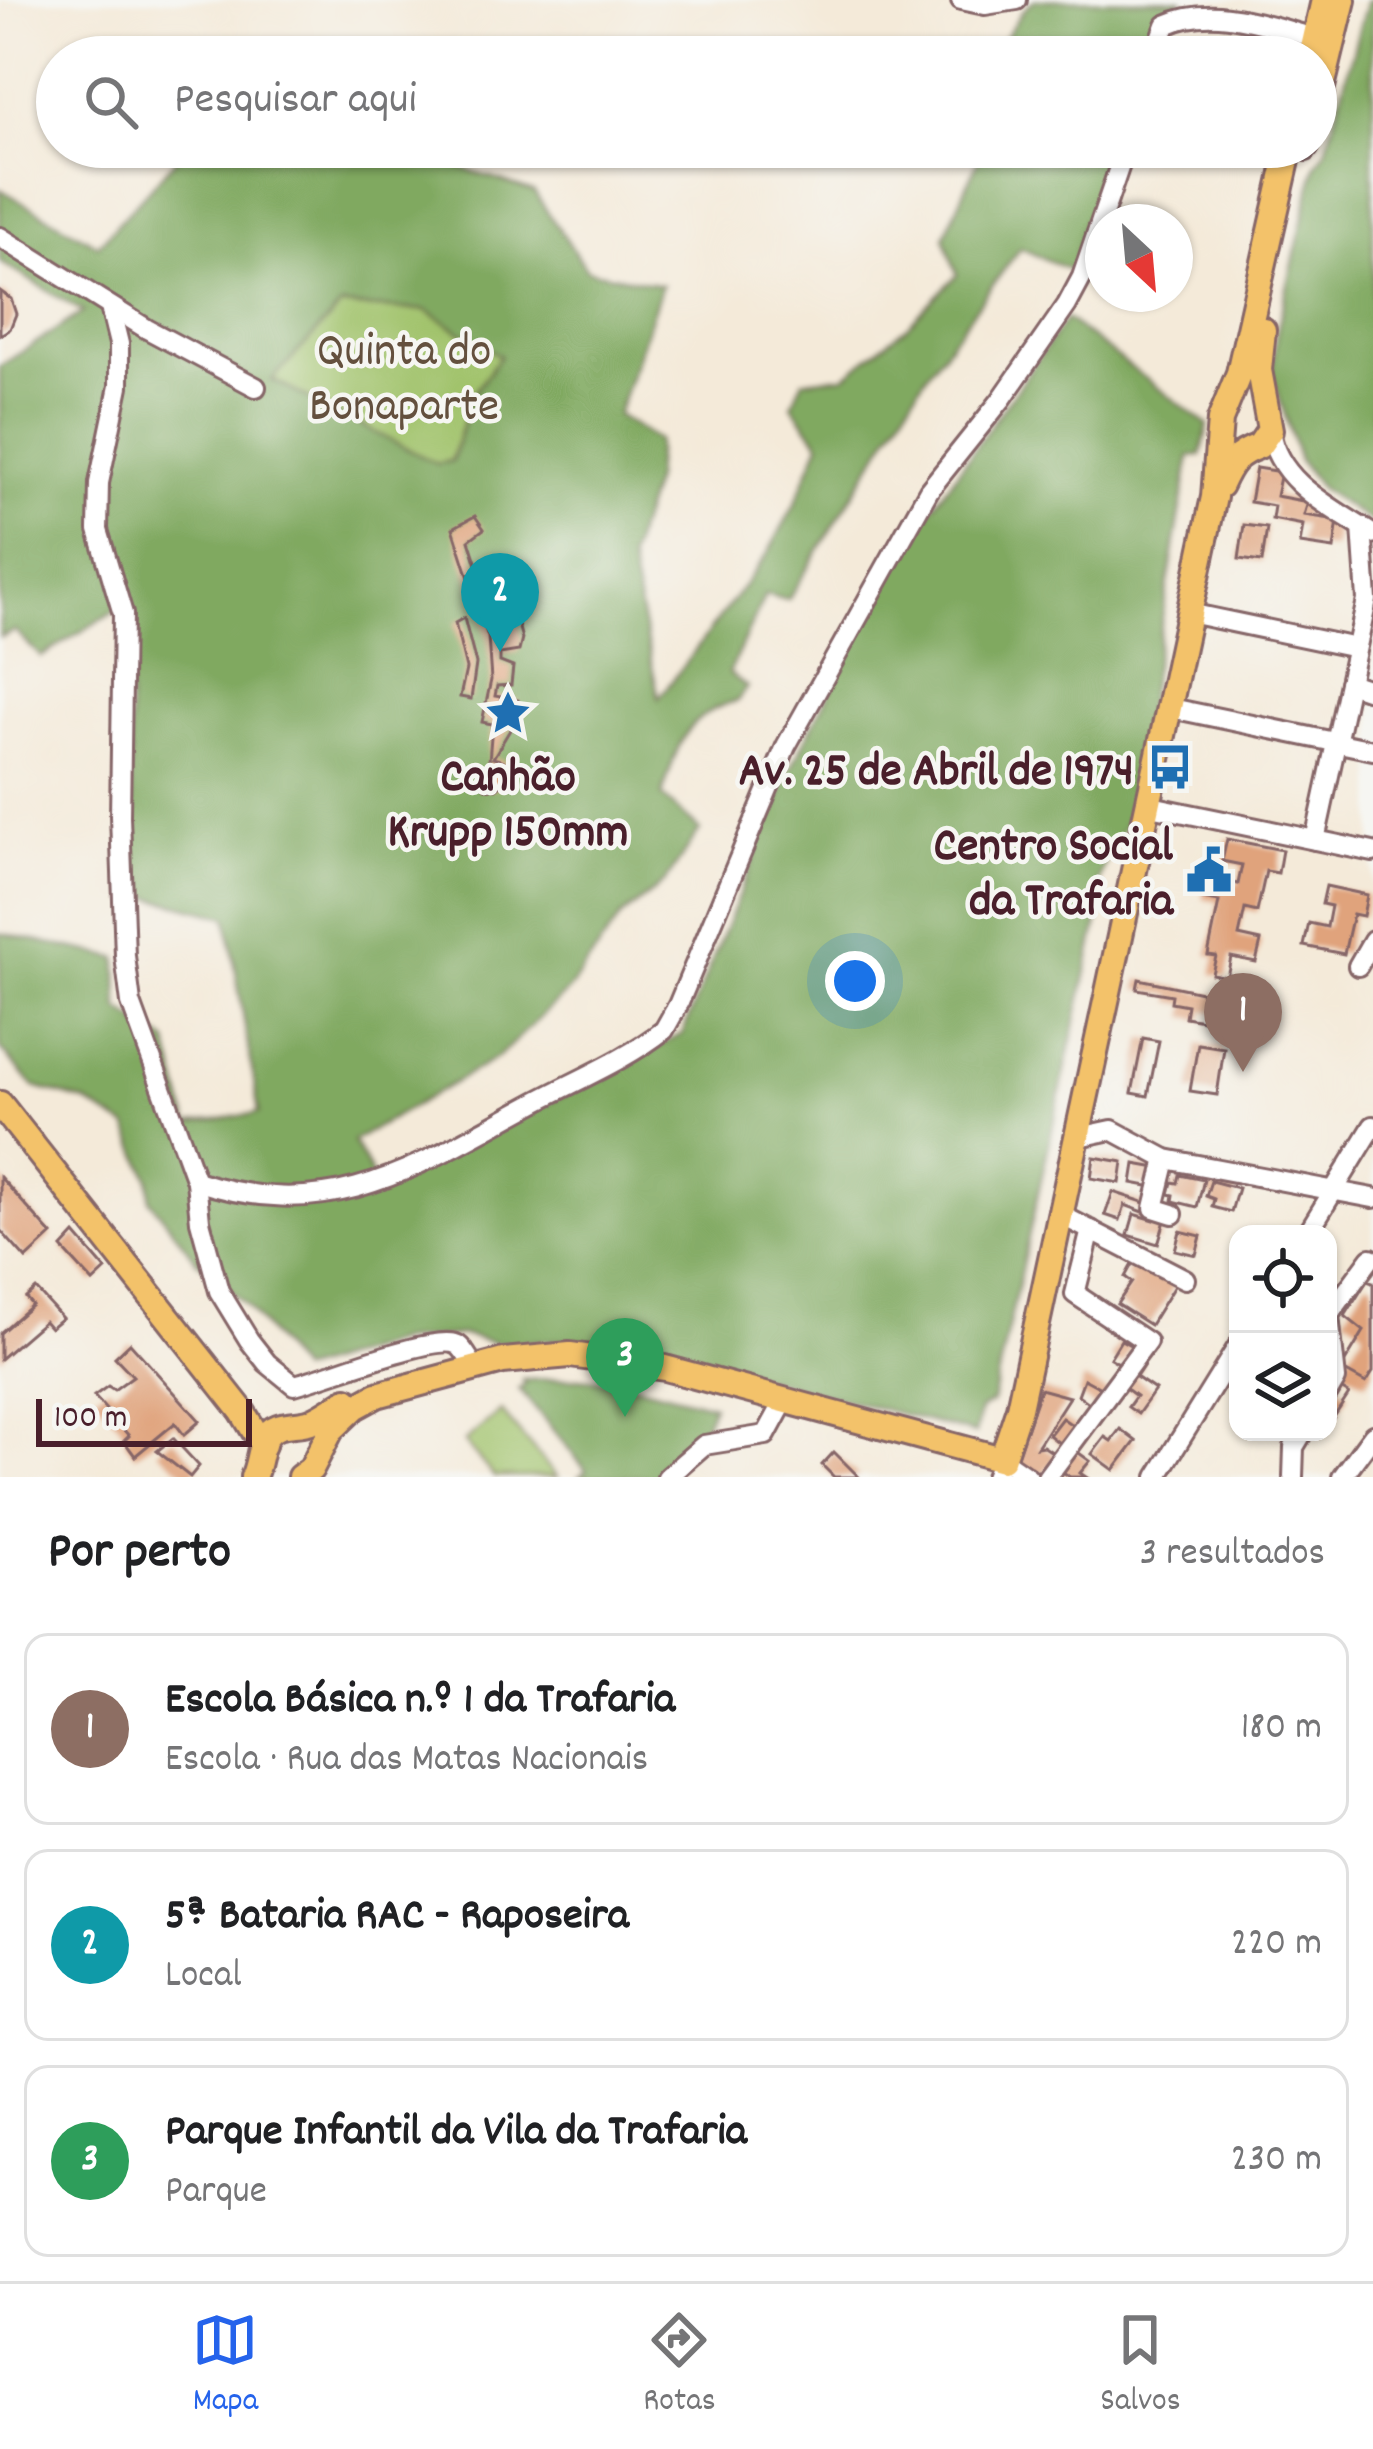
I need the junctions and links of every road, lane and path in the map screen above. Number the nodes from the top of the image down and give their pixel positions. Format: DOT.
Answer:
graph roads {
  1 [pos="961,0"];
  2 [pos="1017,0"];
  3 [pos="1324,0"];
  4 [pos="1343,0"];
  5 [pos="1353,0"];
  6 [pos="1162,36"];
  7 [pos="1282,36"];
  8 [pos="1316,36"];
  9 [pos="1334,36"];
  10 [pos="1337,49"];
  11 [pos="1119,168"];
  12 [pos="1299,168"];
  13 [pos="1301,168"];
  14 [pos="0,237"];
  15 [pos="110,307"];
  16 [pos="256,387"];
  17 [pos="1224,417"];
  18 [pos="1269,420"];
  19 [pos="1246,450"];
  20 [pos="1278,461"];
  21 [pos="1214,497"];
  22 [pos="1368,531"];
  23 [pos="1189,613"];
  24 [pos="1356,648"];
  25 [pos="1349,683"];
  26 [pos="1373,692"];
  27 [pos="1171,708"];
  28 [pos="1336,742"];
  29 [pos="1373,750"];
  30 [pos="1151,806"];
  31 [pos="1315,840"];
  32 [pos="1373,852"];
  33 [pos="1372,945"];
  34 [pos="1358,966"];
  35 [pos="0,1103"];
  36 [pos="1373,1126"];
  37 [pos="1078,1137"];
  38 [pos="1166,1159"];
  39 [pos="196,1181"];
  40 [pos="1337,1193"];
  41 [pos="1373,1198"];
  42 [pos="1173,1214"];
  43 [pos="1061,1215"];
  44 [pos="1314,1225"];
  45 [pos="1091,1231"];
  46 [pos="1371,1258"];
  47 [pos="1186,1279"];
  48 [pos="167,1314"];
  49 [pos="1331,1333"];
  50 [pos="1229,1361"];
  51 [pos="475,1368"];
  52 [pos="424,1379"];
  53 [pos="785,1400"];
  54 [pos="289,1425"];
  55 [pos="1373,1435"];
  56 [pos="1298,1441"];
  57 [pos="264,1464"];
  58 [pos="313,1467"];
  59 [pos="998,1468"];
  60 [pos="1298,1474"];
  61 [pos="668,1477"];
  62 [pos="1028,1477"];
  63 [pos="1047,1477"];
  64 [pos="1157,1477"];
  65 [pos="1342,1477"];
  1 -- 2 [label="street"];
  3 -- 8 [label="main road"];
  4 -- 9 [label="main road"];
  5 -- 10 [label="street"];
  6 -- 7 [label="street"];
  11 -- 39 [label="street"];
  12 -- 17 [label="main road"];
  13 -- 18 [label="main road"];
  14 -- 15 [label="street"];
  15 -- 16 [label="street"];
  15 -- 39 [label="street"];
  17 -- 18 [label="main road"];
  17 -- 19 [label="main road"];
  17 -- 21 [label="main road"];
  18 -- 19 [label="main road"];
  18 -- 20 [label="street"];
  19 -- 20 [label="street"];
  19 -- 21 [label="main road"];
  20 -- 22 [label="street"];
  21 -- 23 [label="main road"];
  22 -- 24 [label="street"];
  23 -- 24 [label="street"];
  23 -- 27 [label="main road"];
  24 -- 25 [label="street"];
  25 -- 26 [label="street"];
  25 -- 28 [label="street"];
  27 -- 28 [label="street"];
  27 -- 30 [label="main road"];
  28 -- 29 [label="street"];
  28 -- 31 [label="street"];
  30 -- 31 [label="street"];
  30 -- 37 [label="main road"];
  31 -- 32 [label="street"];
  33 -- 34 [label="street"];
  35 -- 48 [label="main road"];
  36 -- 40 [label="street"];
  37 -- 38 [label="street"];
  37 -- 43 [label="main road"];
  38 -- 40 [label="street"];
  38 -- 42 [label="street"];
  39 -- 51 [label="street"];
  40 -- 41 [label="street"];
  40 -- 44 [label="street"];
  43 -- 45 [label="street"];
  43 -- 59 [label="main road"];
  45 -- 47 [label="street"];
  45 -- 63 [label="street"];
  46 -- 49 [label="street"];
  48 -- 54 [label="main road"];
  48 -- 57 [label="main road"];
  50 -- 64 [label="street"];
  51 -- 52 [label="main road"];
  51 -- 53 [label="main road"];
  52 -- 54 [label="main road"];
  52 -- 58 [label="main road"];
  53 -- 59 [label="main road"];
  53 -- 61 [label="street"];
  54 -- 57 [label="main road"];
  54 -- 58 [label="main road"];
  55 -- 65 [label="street"];
  56 -- 60 [label="street"];
  59 -- 62 [label="street"];
}
